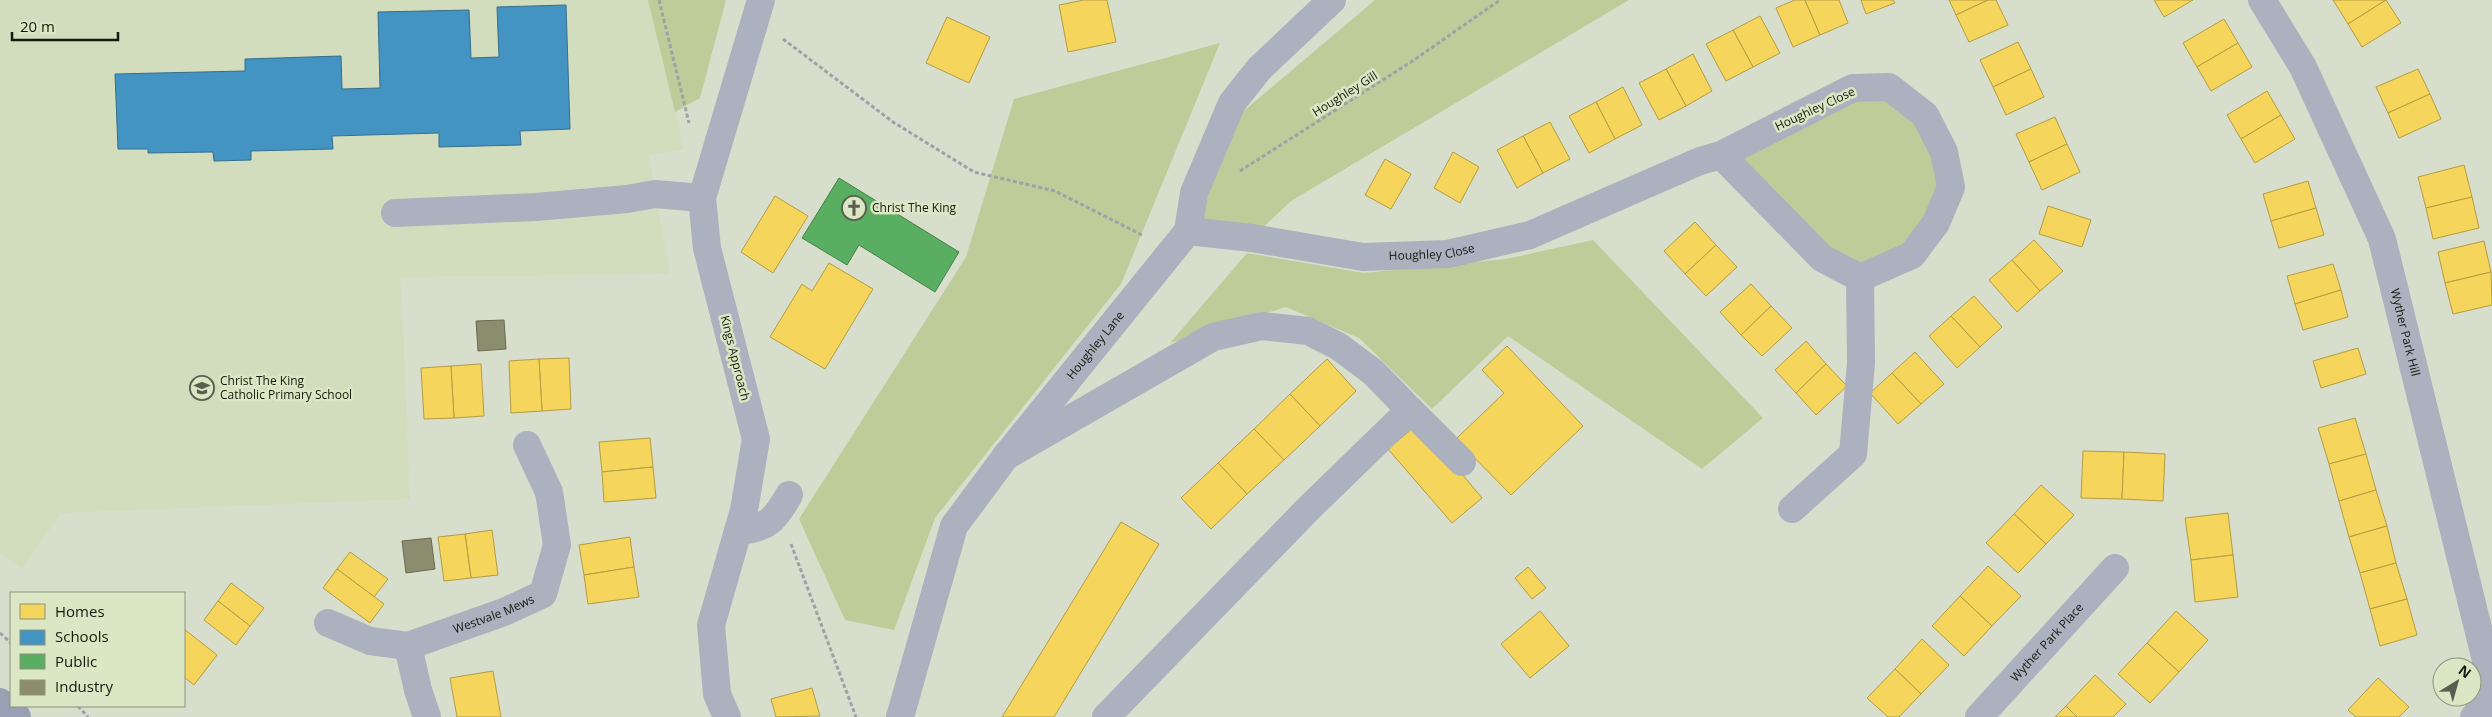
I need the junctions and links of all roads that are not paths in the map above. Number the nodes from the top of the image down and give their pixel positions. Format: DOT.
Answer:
graph roads {
  1 [pos="1332,0"];
  2 [pos="2262,0"];
  3 [pos="758,9"];
  4 [pos="1722,155"];
  5 [pos="702,198"];
  6 [pos="395,213"];
  7 [pos="1180,240"];
  8 [pos="1860,278"];
  9 [pos="1410,410"];
  10 [pos="527,445"];
  11 [pos="1006,456"];
  12 [pos="1462,462"];
  13 [pos="784,504"];
  14 [pos="1792,509"];
  15 [pos="738,531"];
  16 [pos="2115,568"];
  17 [pos="328,624"];
  18 [pos="408,646"];
  19 [pos="2492,685"];
  20 [pos="2492,697"];
  21 [pos="0,702"];
  22 [pos="17,717"];
  23 [pos="428,717"];
  24 [pos="727,717"];
  25 [pos="900,717"];
  26 [pos="1106,717"];
  27 [pos="1979,717"];
  28 [pos="2474,717"];
  1 -- 7 [label="street, Houghley Lane"];
  2 -- 19 [label="street, Wyther Park Hill"];
  3 -- 5 [label="street, Kings Approach"];
  4 -- 7 [label="street, Houghley Close"];
  4 -- 8 [label="street"];
  4 -- 8 [label="street, Houghley Close"];
  5 -- 6 [label="street"];
  5 -- 15 [label="street, Kings Approach"];
  7 -- 11 [label="street, Houghley Lane"];
  8 -- 14 [label="street"];
  9 -- 11 [label="street"];
  9 -- 12 [label="street"];
  9 -- 26 [label="street"];
  10 -- 18 [label="street, Westvale Mews"];
  11 -- 25 [label="street, Houghley Lane"];
  13 -- 15 [label="street"];
  15 -- 24 [label="street, Kings Approach"];
  16 -- 27 [label="street, Wyther Park Place"];
  17 -- 18 [label="street, Westvale Mews"];
  18 -- 23 [label="street"];
  20 -- 28 [label="street"];
  21 -- 22 [label="main road"];
}
